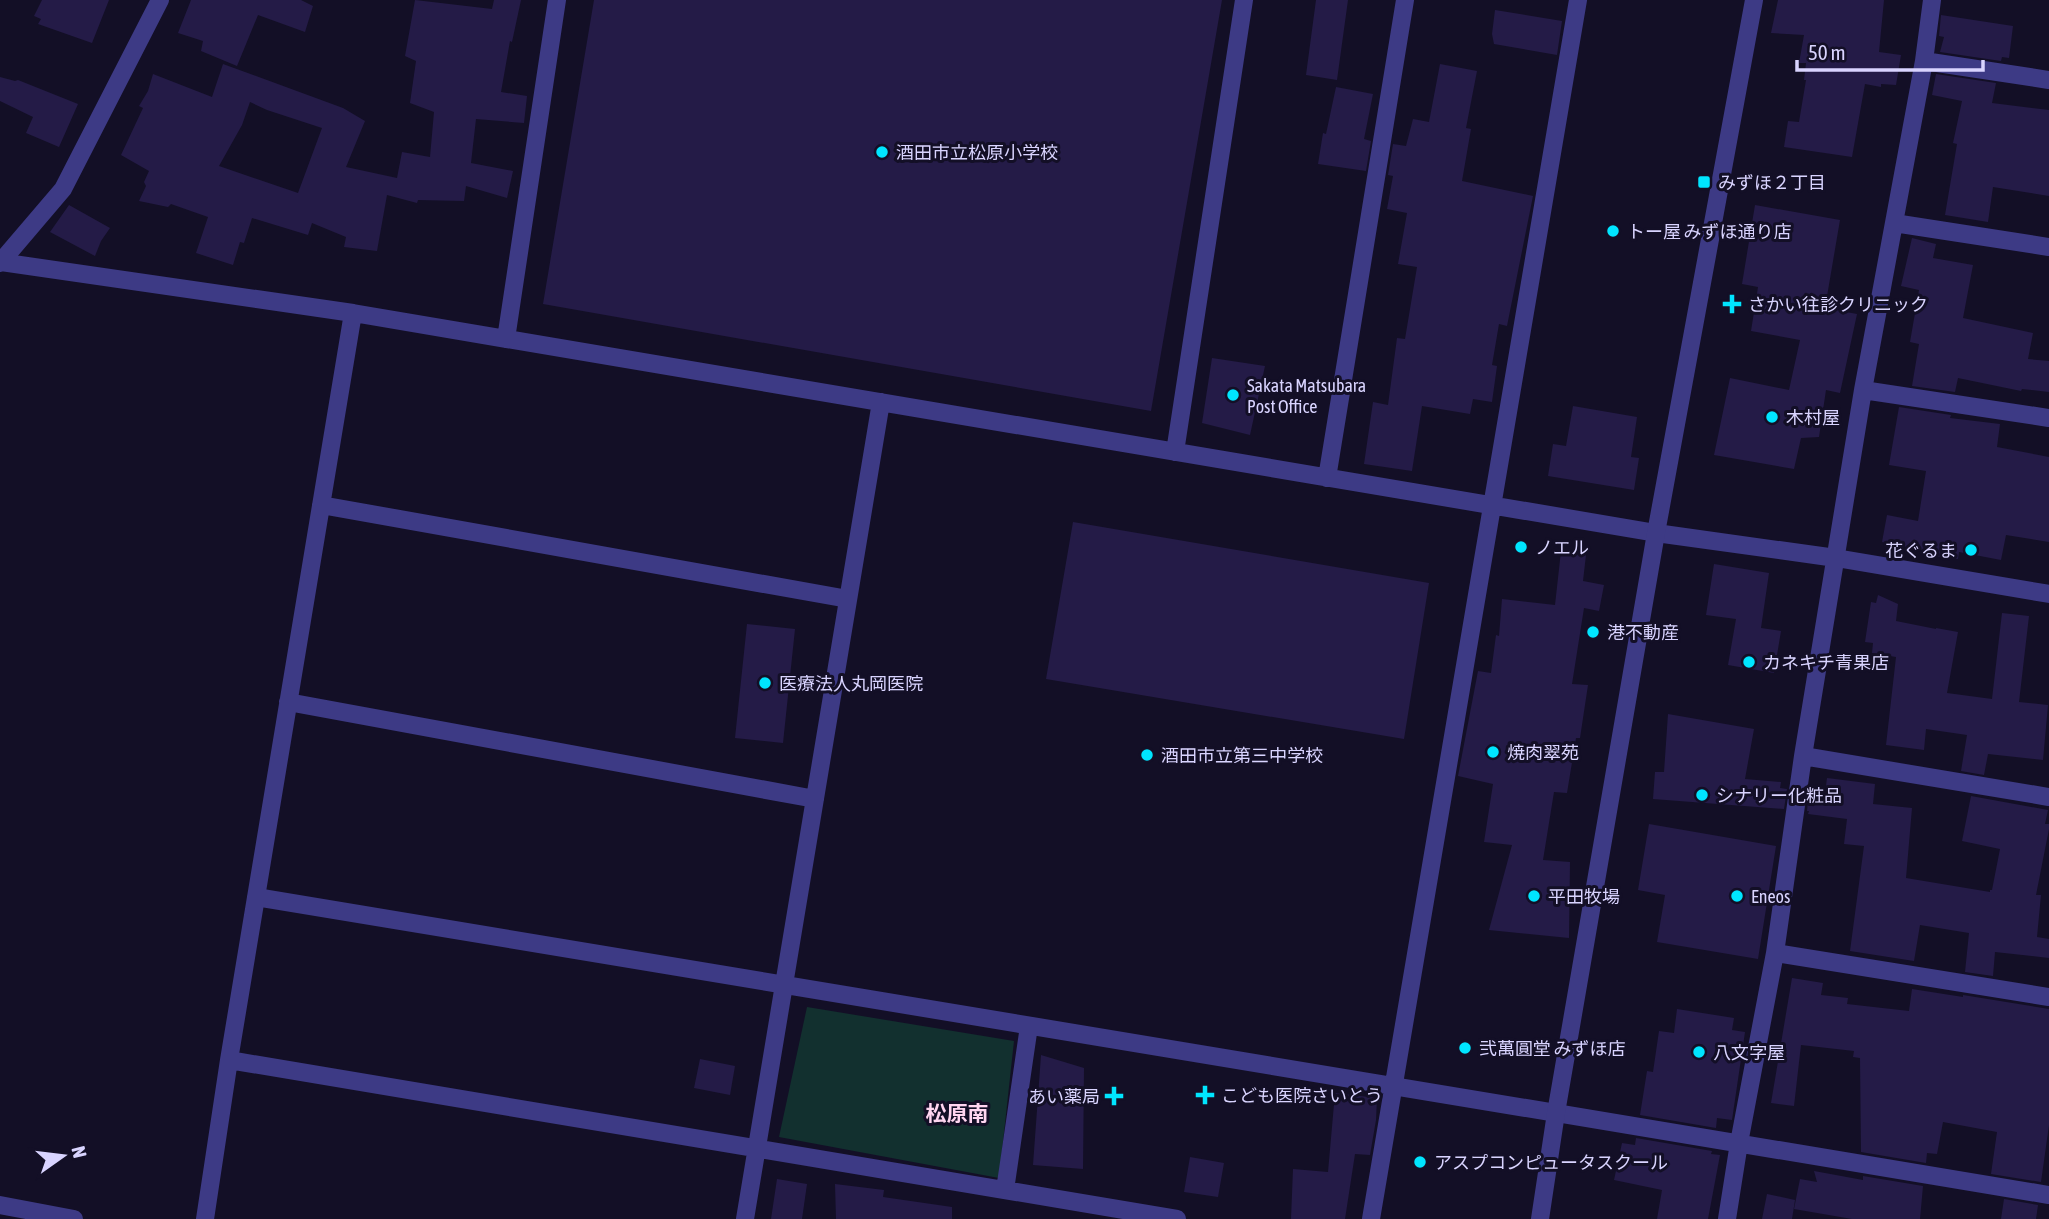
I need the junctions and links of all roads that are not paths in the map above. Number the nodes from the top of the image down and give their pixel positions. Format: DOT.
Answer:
graph roads {
  1 [pos="160,0"];
  2 [pos="557,0"];
  3 [pos="1244,0"];
  4 [pos="1405,0"];
  5 [pos="1578,0"];
  6 [pos="1754,0"];
  7 [pos="1932,0"];
  8 [pos="1924,61"];
  9 [pos="2049,80"];
  10 [pos="1894,223"];
  11 [pos="2049,247"];
  12 [pos="0,262"];
  13 [pos="353,313"];
  14 [pos="506,338"];
  15 [pos="1863,390"];
  16 [pos="881,402"];
  17 [pos="2049,418"];
  18 [pos="1175,452"];
  19 [pos="1327,478"];
  20 [pos="321,505"];
  21 [pos="1492,506"];
  22 [pos="1656,533"];
  23 [pos="1836,558"];
  24 [pos="2049,594"];
  25 [pos="848,599"];
  26 [pos="288,702"];
  27 [pos="1803,756"];
  28 [pos="2049,797"];
  29 [pos="815,799"];
  30 [pos="256,897"];
  31 [pos="1775,953"];
  32 [pos="784,985"];
  33 [pos="2049,997"];
  34 [pos="1029,1026"];
  35 [pos="229,1059"];
  36 [pos="1393,1086"];
  37 [pos="1556,1113"];
  38 [pos="1739,1143"];
  39 [pos="757,1147"];
  40 [pos="1005,1189"];
  41 [pos="2049,1195"];
  42 [pos="0,1205"];
  43 [pos="75,1219"];
  44 [pos="205,1219"];
  45 [pos="745,1219"];
  46 [pos="1177,1219"];
  47 [pos="1371,1219"];
  48 [pos="1541,1219"];
  49 [pos="1727,1219"];
  1 -- 12 [label="street"];
  2 -- 14 [label="street"];
  3 -- 18 [label="street"];
  4 -- 19 [label="street"];
  5 -- 21 [label="street"];
  6 -- 22 [label="street"];
  7 -- 8 [label="street"];
  8 -- 9 [label="street"];
  8 -- 10 [label="street"];
  10 -- 11 [label="street"];
  10 -- 15 [label="street"];
  12 -- 13 [label="street"];
  13 -- 14 [label="street"];
  13 -- 20 [label="street"];
  14 -- 16 [label="street"];
  15 -- 17 [label="street"];
  15 -- 23 [label="street"];
  16 -- 18 [label="street"];
  16 -- 25 [label="street"];
  18 -- 19 [label="street"];
  19 -- 21 [label="street"];
  20 -- 25 [label="street"];
  20 -- 26 [label="street"];
  21 -- 22 [label="street"];
  21 -- 36 [label="street"];
  22 -- 23 [label="street"];
  22 -- 37 [label="street"];
  23 -- 24 [label="street"];
  23 -- 27 [label="street"];
  25 -- 29 [label="street"];
  26 -- 29 [label="street"];
  26 -- 30 [label="street"];
  27 -- 28 [label="street"];
  27 -- 31 [label="street"];
  29 -- 32 [label="street"];
  30 -- 32 [label="street"];
  30 -- 35 [label="street"];
  31 -- 33 [label="street"];
  31 -- 38 [label="street"];
  32 -- 34 [label="street"];
  32 -- 39 [label="street"];
  34 -- 36 [label="street"];
  34 -- 40 [label="street"];
  35 -- 39 [label="street"];
  35 -- 44 [label="street"];
  36 -- 37 [label="street"];
  36 -- 47 [label="street"];
  37 -- 38 [label="street"];
  37 -- 48 [label="street"];
  38 -- 41 [label="street"];
  38 -- 49 [label="street"];
  39 -- 40 [label="street"];
  39 -- 45 [label="street"];
  40 -- 46 [label="street"];
  42 -- 43 [label="street"];
}
